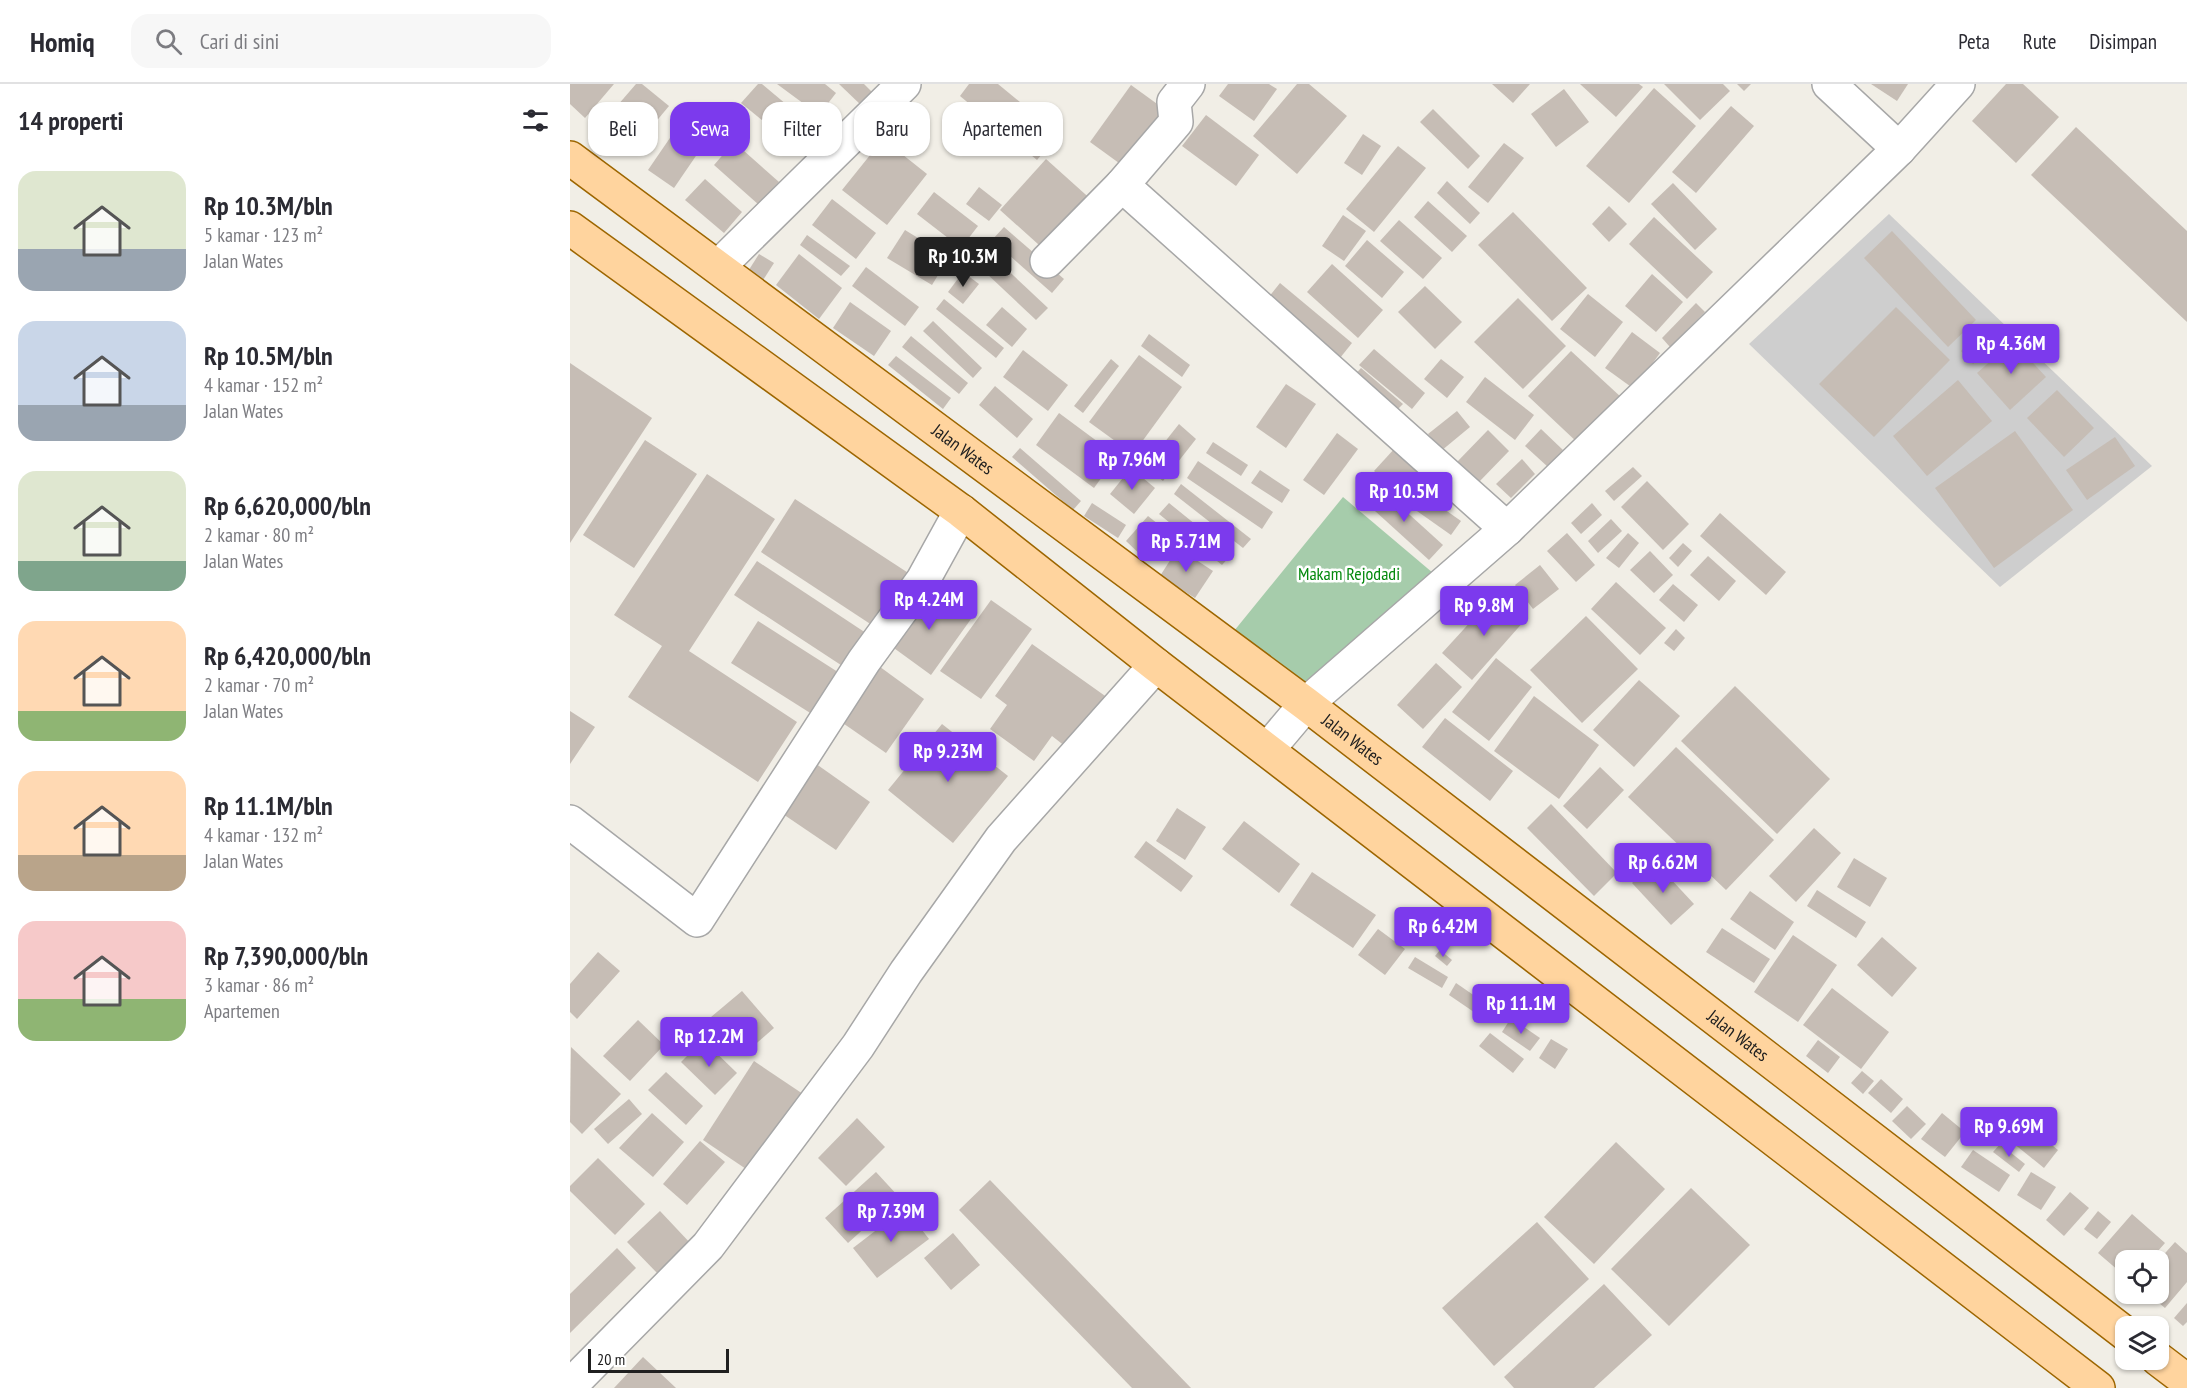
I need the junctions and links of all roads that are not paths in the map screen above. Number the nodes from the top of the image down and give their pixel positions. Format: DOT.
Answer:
graph roads {
  1 [pos="904,84"];
  2 [pos="1188,84"];
  3 [pos="1829,84"];
  4 [pos="1958,84"];
  5 [pos="1899,149"];
  6 [pos="570,158"];
  7 [pos="1122,185"];
  8 [pos="570,228"];
  9 [pos="1047,261"];
  10 [pos="718,267"];
  11 [pos="961,510"];
  12 [pos="1508,529"];
  13 [pos="1156,665"];
  14 [pos="1306,704"];
  15 [pos="1268,749"];
  16 [pos="570,822"];
  17 [pos="2115,1326"];
  18 [pos="2169,1368"];
  19 [pos="2187,1382"];
  20 [pos="570,1386"];
  21 [pos="2098,1388"];
  1 -- 10 [label="street"];
  2 -- 7 [label="street"];
  3 -- 5 [label="street"];
  4 -- 5 [label="street"];
  5 -- 12 [label="street"];
  6 -- 10 [label="main road, Jalan Wates"];
  7 -- 9 [label="street"];
  7 -- 12 [label="street"];
  8 -- 11 [label="main road"];
  10 -- 14 [label="main road, Jalan Wates"];
  11 -- 13 [label="main road"];
  11 -- 16 [label="street"];
  12 -- 14 [label="street"];
  13 -- 15 [label="main road"];
  13 -- 20 [label="street"];
  14 -- 15 [label="street"];
  14 -- 17 [label="main road, Jalan Wates"];
  15 -- 21 [label="main road"];
  18 -- 19 [label="main road"];
}
